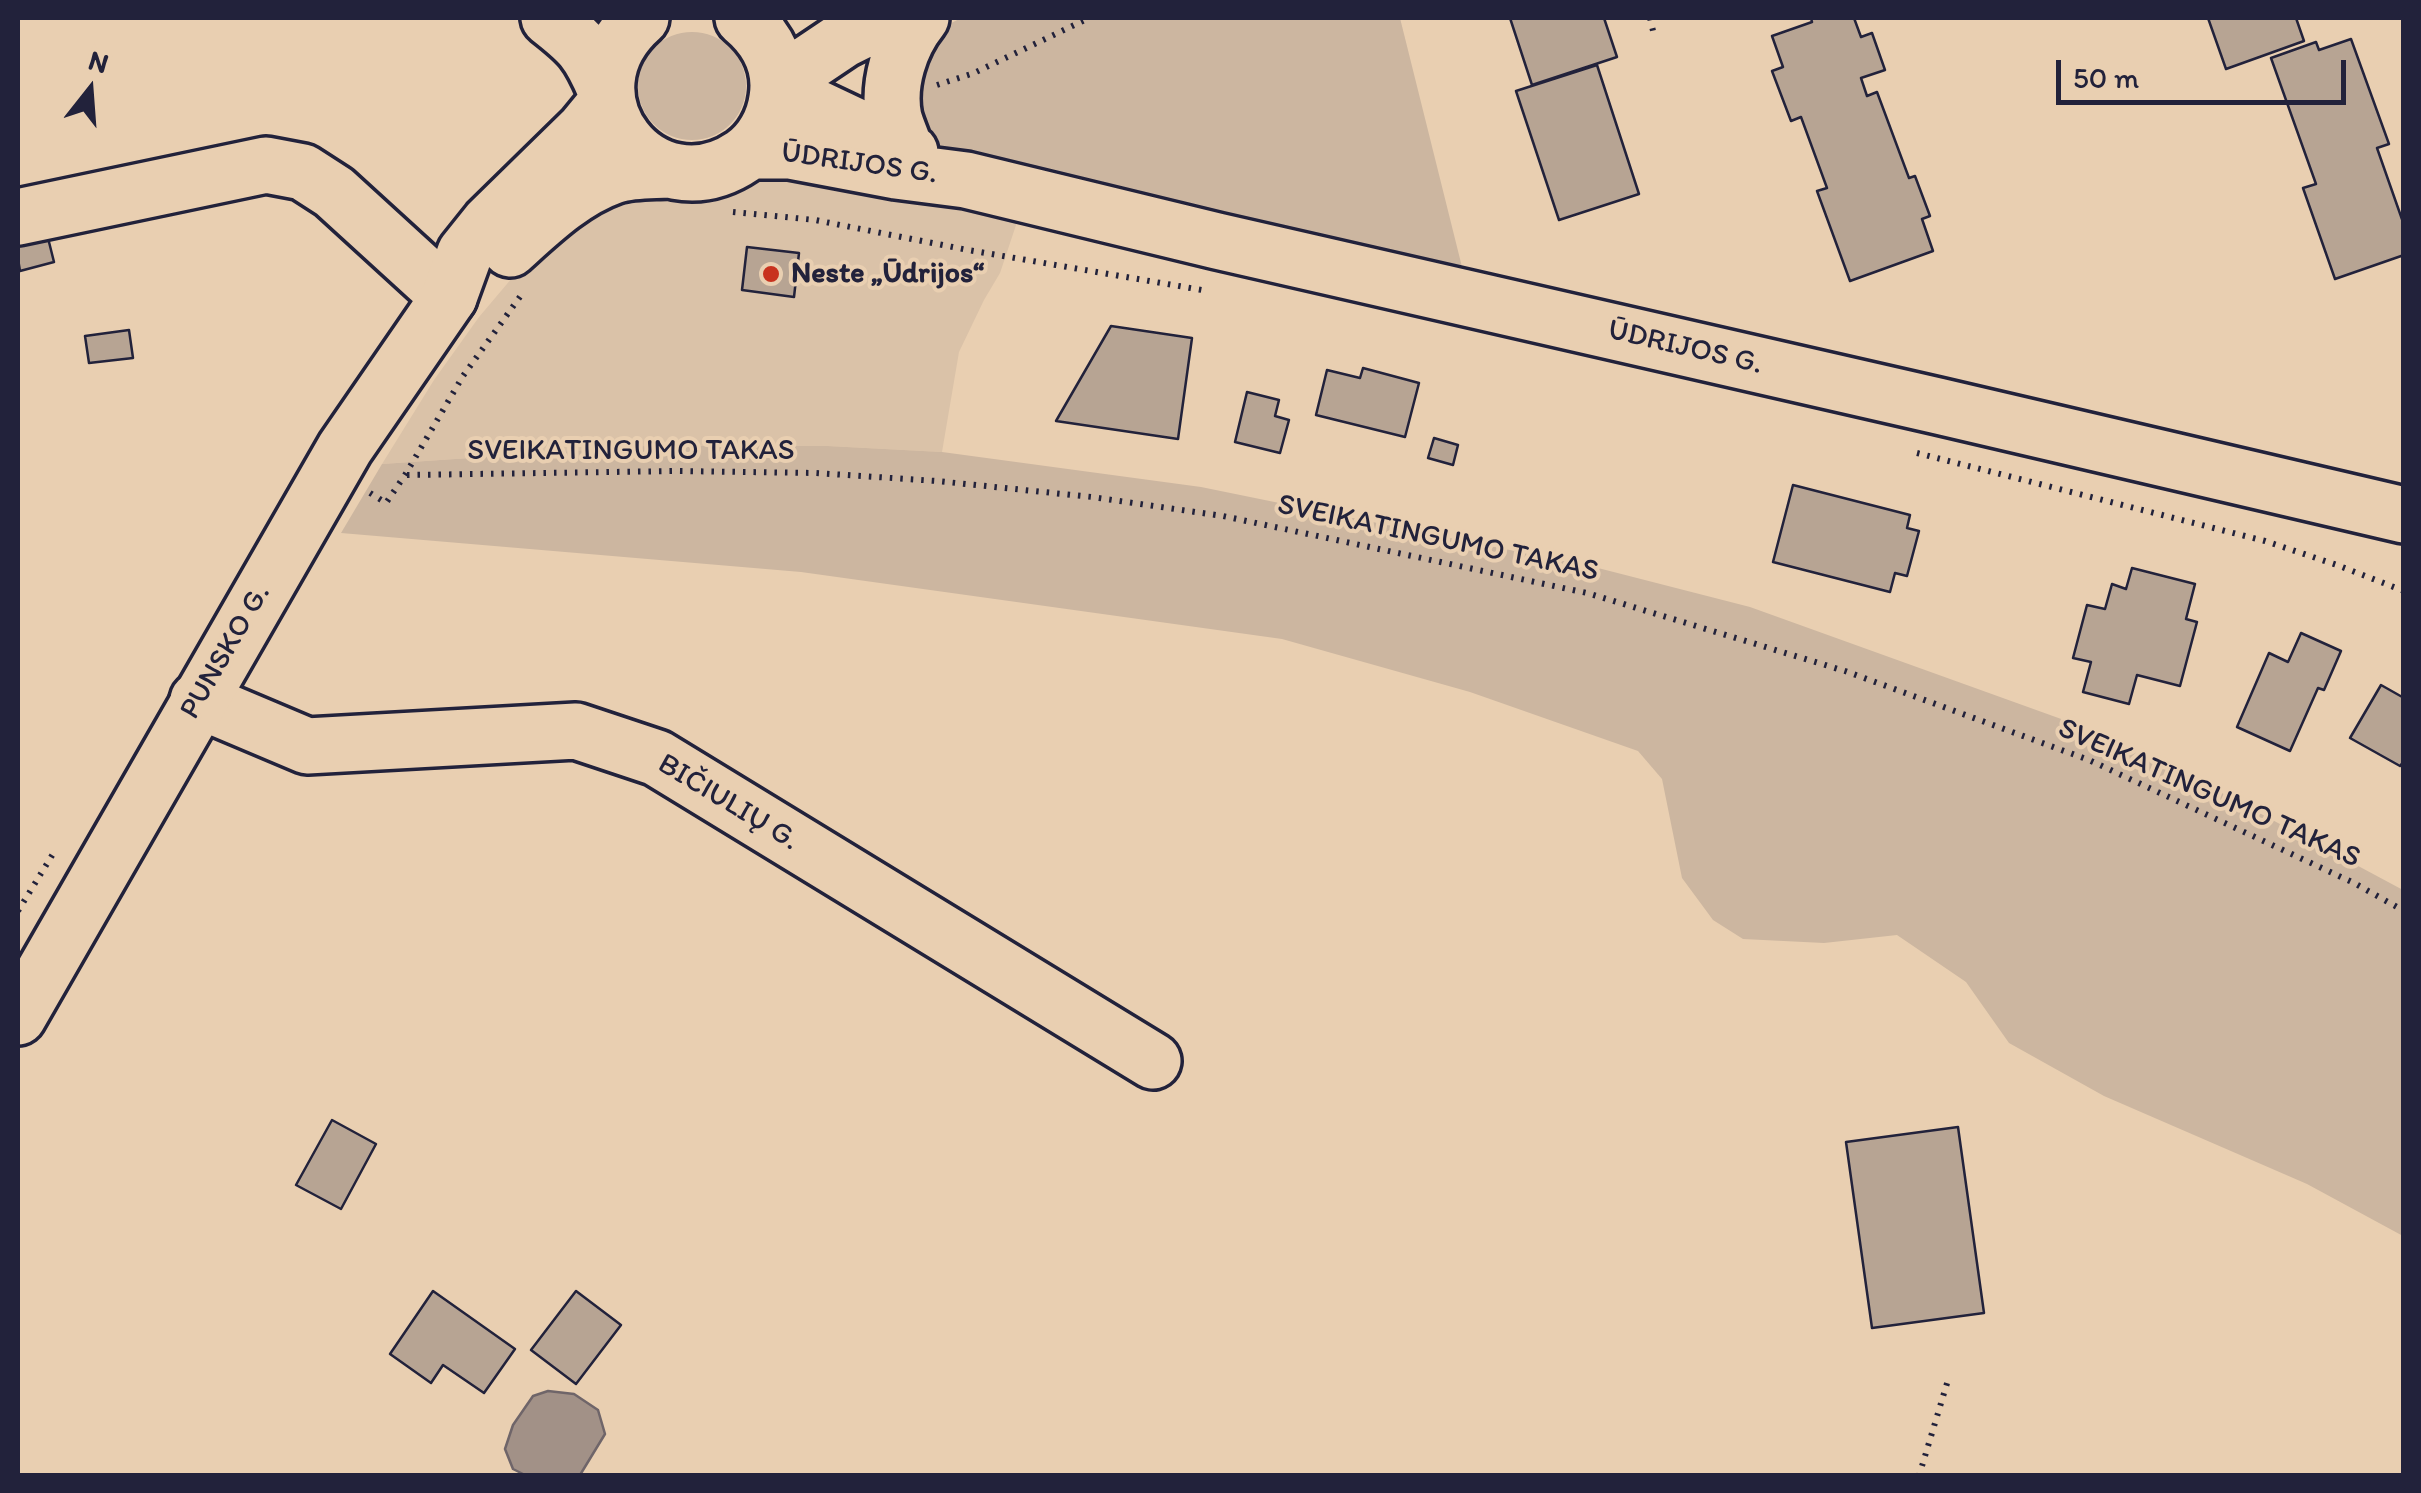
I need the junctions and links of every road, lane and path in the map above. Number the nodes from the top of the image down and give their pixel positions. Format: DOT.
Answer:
graph roads {
  1 [pos="549,18"];
  2 [pos="640,18"];
  3 [pos="743,18"];
  4 [pos="888,18"];
  5 [pos="921,18"];
  6 [pos="1088,18"];
  7 [pos="1650,18"];
  8 [pos="1654,35"];
  9 [pos="779,86"];
  10 [pos="892,91"];
  11 [pos="606,95"];
  12 [pos="906,149"];
  13 [pos="751,151"];
  14 [pos="668,170"];
  15 [pos="966,180"];
  16 [pos="722,211"];
  17 [pos="18,216"];
  18 [pos="530,286"];
  19 [pos="1220,292"];
  20 [pos="449,297"];
  21 [pos="1916,453"];
  22 [pos="2404,515"];
  23 [pos="2404,591"];
  24 [pos="198,700"];
  25 [pos="2404,911"];
  26 [pos="18,1016"];
  27 [pos="1153,1061"];
  28 [pos="1948,1380"];
  29 [pos="1919,1476"];
  1 -- 11 [label="main road"];
  2 -- 11 [label="main road, PUNSKO G."];
  3 -- 9 [label="main road"];
  4 -- 9 [label="main road"];
  5 -- 10 [label="main road"];
  6 -- 10 [label="path"];
  7 -- 8 [label="path"];
  9 -- 12 [label="main road, ŪDRIJOS G."];
  9 -- 13 [label="main road"];
  10 -- 12 [label="main road"];
  11 -- 14 [label="main road"];
  11 -- 20 [label="main road, PUNSKO G."];
  12 -- 15 [label="main road, ŪDRIJOS G."];
  13 -- 14 [label="main road, PUNSKO G."];
  13 -- 15 [label="main road, ŪDRIJOS G."];
  14 -- 20 [label="main road, PUNSKO G."];
  15 -- 22 [label="main road, ŪDRIJOS G."];
  16 -- 19 [label="path"];
  17 -- 20 [label="main road"];
  18 -- 25 [label="path, SVEIKATINGUMO TAKAS"];
  20 -- 24 [label="main road, PUNSKO G."];
  21 -- 23 [label="path"];
  24 -- 26 [label="main road, PUNSKO G."];
  24 -- 27 [label="main road, BIČIULIŲ G."];
  28 -- 29 [label="path"];
}
